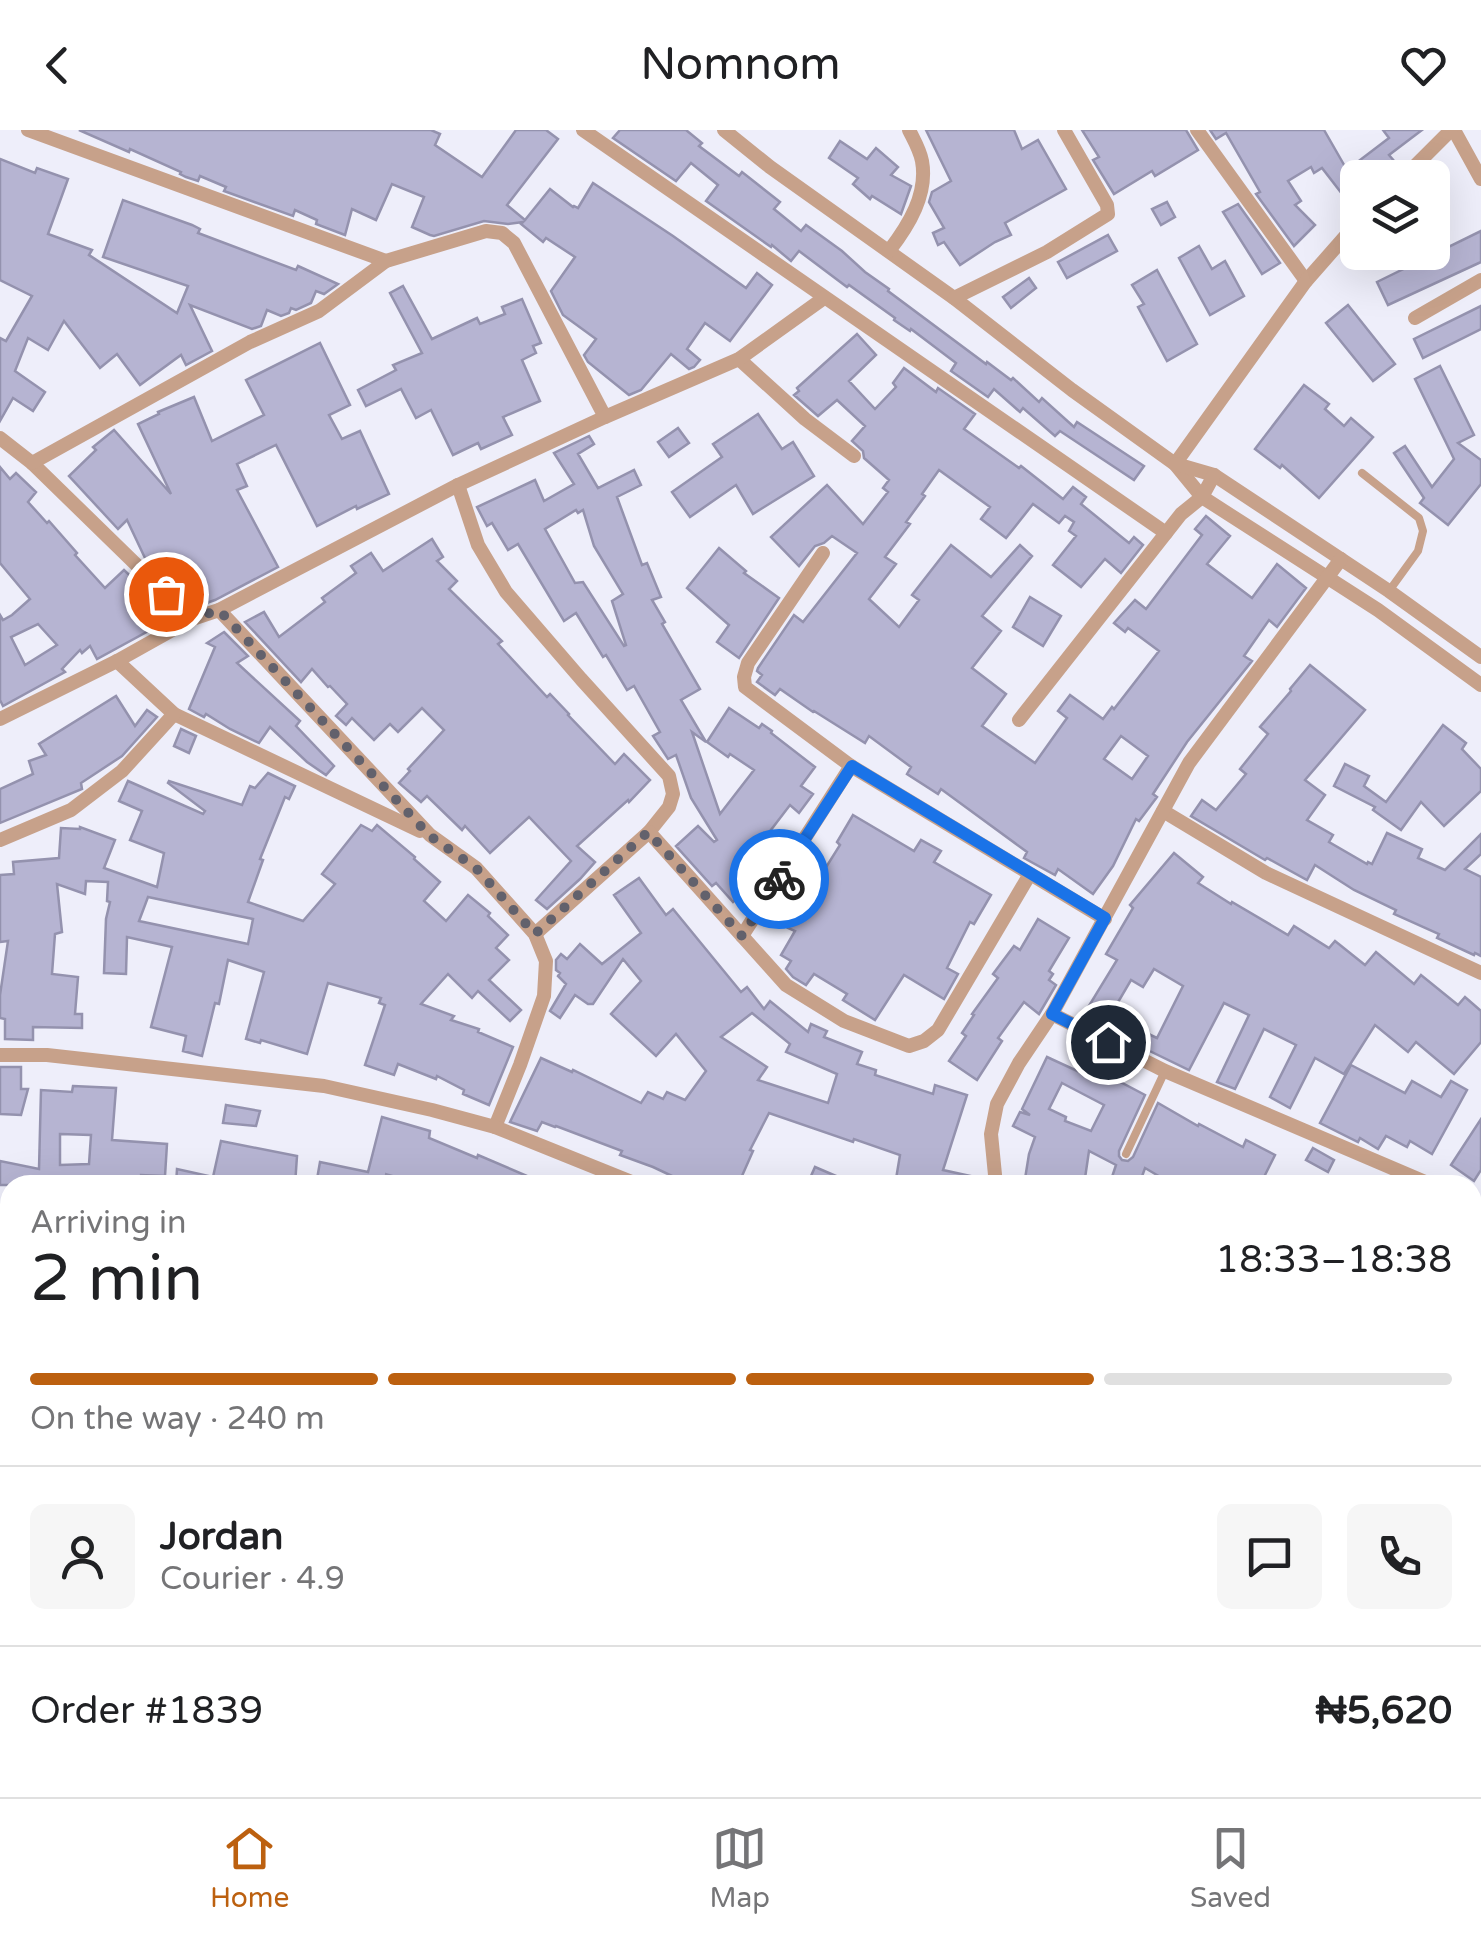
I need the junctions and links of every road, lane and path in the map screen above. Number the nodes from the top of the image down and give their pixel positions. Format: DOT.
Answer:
graph roads {
  1 [pos="28,130"];
  2 [pos="583,130"];
  3 [pos="724,130"];
  4 [pos="909,130"];
  5 [pos="1064,130"];
  6 [pos="1197,130"];
  7 [pos="1453,130"];
  8 [pos="1421,160"];
  9 [pos="1481,179"];
  10 [pos="1340,242"];
  11 [pos="889,251"];
  12 [pos="386,261"];
  13 [pos="1481,280"];
  14 [pos="1306,281"];
  15 [pos="824,298"];
  16 [pos="954,298"];
  17 [pos="1414,318"];
  18 [pos="738,359"];
  19 [pos="605,417"];
  20 [pos="0,438"];
  21 [pos="854,456"];
  22 [pos="32,463"];
  23 [pos="1175,464"];
  24 [pos="1362,472"];
  25 [pos="1214,475"];
  26 [pos="458,485"];
  27 [pos="1202,497"];
  28 [pos="1166,534"];
  29 [pos="823,552"];
  30 [pos="1341,559"];
  31 [pos="1329,578"];
  32 [pos="1389,591"];
  33 [pos="219,610"];
  34 [pos="192,619"];
  35 [pos="1481,657"];
  36 [pos="117,662"];
  37 [pos="1481,686"];
  38 [pos="174,714"];
  39 [pos="0,719"];
  40 [pos="1019,720"];
  41 [pos="852,766"];
  42 [pos="1163,810"];
  43 [pos="648,832"];
  44 [pos="430,836"];
  45 [pos="0,840"];
  46 [pos="1030,874"];
  47 [pos="1105,918"];
  48 [pos="535,934"];
  49 [pos="742,936"];
  50 [pos="1481,974"];
  51 [pos="1052,1014"];
  52 [pos="0,1055"];
  53 [pos="1165,1071"];
  54 [pos="495,1126"];
  55 [pos="1126,1154"];
  56 [pos="614,1175"];
  57 [pos="995,1175"];
  58 [pos="1409,1175"];
  1 -- 12 [label="street"];
  2 -- 15 [label="street"];
  3 -- 11 [label="street"];
  4 -- 11 [label="street"];
  5 -- 16 [label="street"];
  6 -- 14 [label="street"];
  7 -- 8 [label="street"];
  7 -- 9 [label="street"];
  10 -- 14 [label="street"];
  11 -- 16 [label="street"];
  12 -- 19 [label="street"];
  12 -- 22 [label="street"];
  13 -- 17 [label="street"];
  14 -- 23 [label="street"];
  15 -- 18 [label="street"];
  15 -- 28 [label="street"];
  16 -- 23 [label="street"];
  18 -- 19 [label="street"];
  18 -- 21 [label="street"];
  19 -- 26 [label="street"];
  20 -- 22 [label="street"];
  22 -- 34 [label="street"];
  23 -- 25 [label="street"];
  23 -- 27 [label="street"];
  24 -- 32 [label="lane"];
  25 -- 27 [label="street"];
  25 -- 30 [label="street"];
  26 -- 33 [label="street"];
  26 -- 43 [label="street"];
  27 -- 28 [label="street"];
  27 -- 31 [label="street"];
  28 -- 40 [label="street"];
  29 -- 41 [label="street"];
  30 -- 31 [label="street"];
  30 -- 32 [label="street"];
  31 -- 37 [label="street"];
  31 -- 42 [label="street"];
  32 -- 35 [label="street"];
  33 -- 34 [label="street"];
  33 -- 44 [label="street"];
  34 -- 36 [label="street"];
  36 -- 38 [label="street"];
  36 -- 39 [label="street"];
  38 -- 44 [label="street"];
  38 -- 45 [label="street"];
  41 -- 46 [label="street"];
  41 -- 49 [label="street"];
  42 -- 47 [label="street"];
  42 -- 50 [label="street"];
  43 -- 48 [label="street"];
  43 -- 49 [label="street"];
  44 -- 48 [label="street"];
  46 -- 47 [label="street"];
  46 -- 49 [label="street"];
  47 -- 51 [label="street"];
  48 -- 54 [label="street"];
  51 -- 53 [label="street"];
  51 -- 57 [label="street"];
  52 -- 54 [label="street"];
  53 -- 55 [label="lane"];
  53 -- 58 [label="street"];
  54 -- 56 [label="street"];
}
